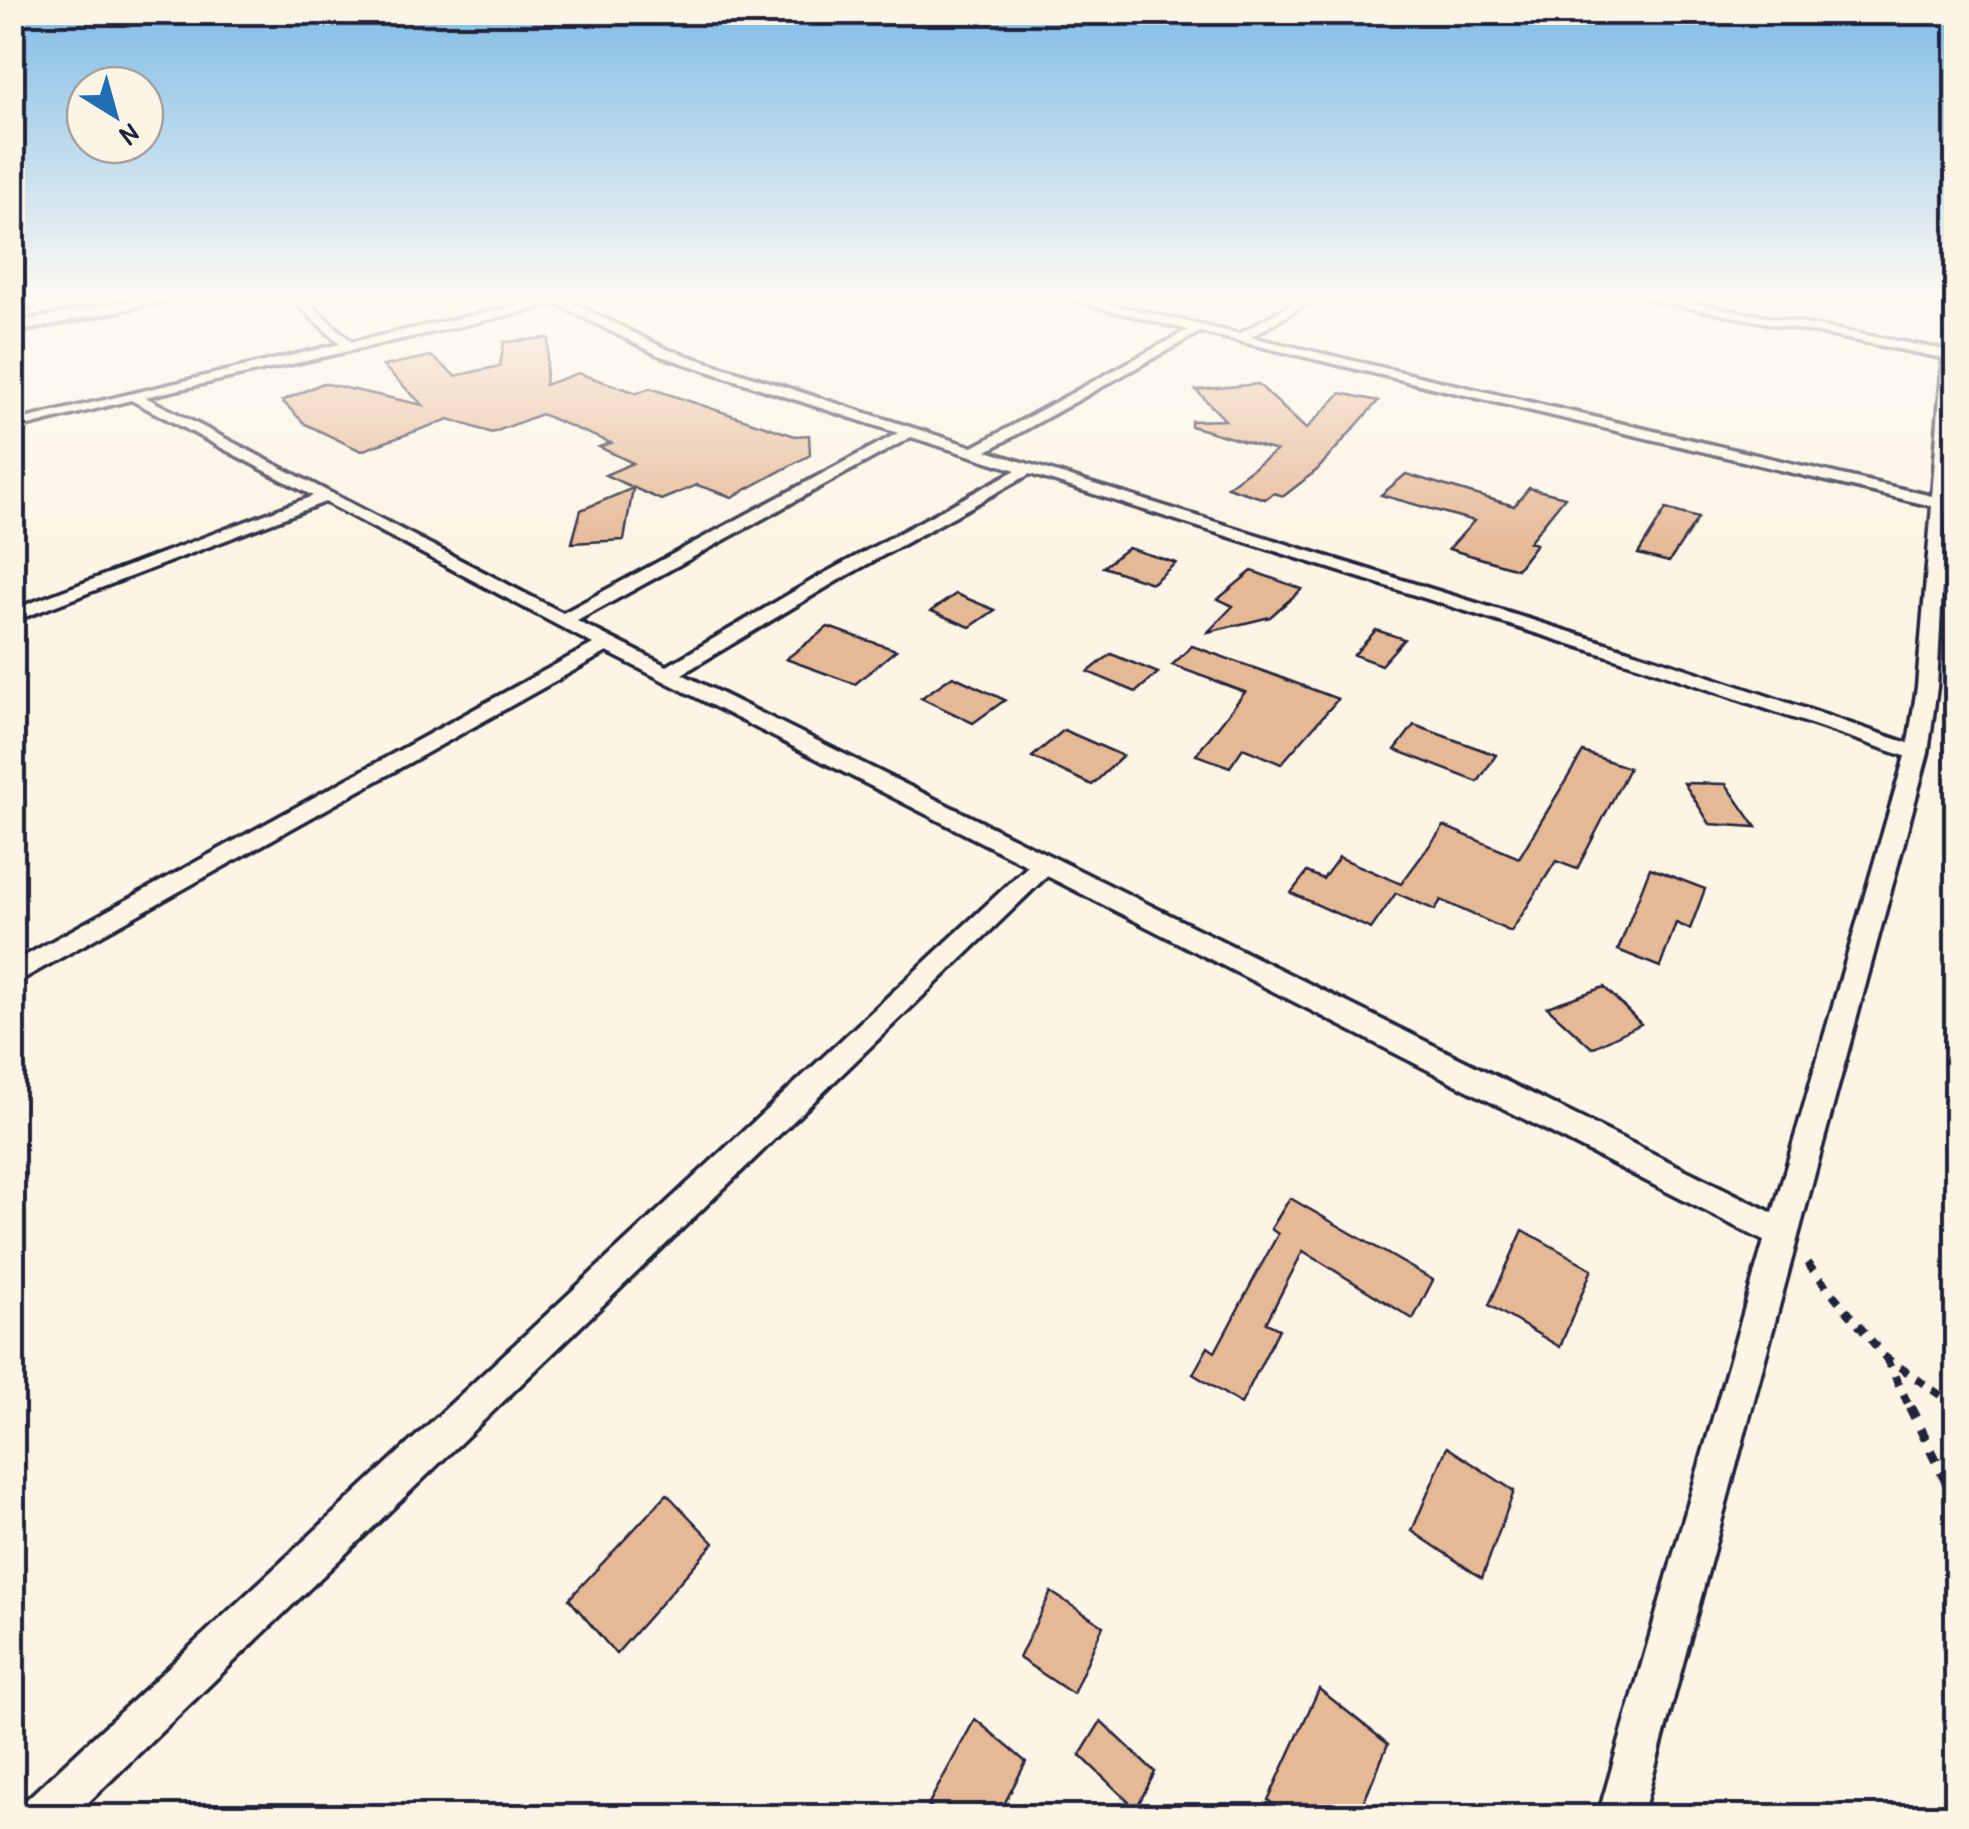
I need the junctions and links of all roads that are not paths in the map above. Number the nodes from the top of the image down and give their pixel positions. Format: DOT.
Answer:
graph roads {
  1 [pos="184,383"];
  2 [pos="763,383"];
  3 [pos="1099,383"];
  4 [pos="1432,383"];
  5 [pos="1950,383"];
  6 [pos="132,395"];
  7 [pos="12,426"];
  8 [pos="913,430"];
  9 [pos="1951,433"];
  10 [pos="978,450"];
  11 [pos="1030,468"];
  12 [pos="326,496"];
  13 [pos="1940,503"];
  14 [pos="12,617"];
  15 [pos="564,620"];
  16 [pos="607,644"];
  17 [pos="670,673"];
  18 [pos="1917,754"];
  19 [pos="1045,864"];
  20 [pos="12,976"];
  21 [pos="1784,1235"];
  22 [pos="42,1816"];
  23 [pos="1620,1816"];
  1 -- 6 [label="street"];
  2 -- 8 [label="street"];
  3 -- 10 [label="street"];
  4 -- 13 [label="street"];
  5 -- 9 [label="street"];
  6 -- 7 [label="street"];
  6 -- 12 [label="street"];
  8 -- 10 [label="street"];
  8 -- 15 [label="street"];
  9 -- 13 [label="street"];
  10 -- 11 [label="street"];
  11 -- 17 [label="street"];
  11 -- 18 [label="street"];
  12 -- 14 [label="street"];
  12 -- 15 [label="street"];
  13 -- 18 [label="street"];
  15 -- 16 [label="street"];
  16 -- 17 [label="street"];
  16 -- 20 [label="street"];
  17 -- 19 [label="street"];
  18 -- 21 [label="street"];
  19 -- 21 [label="street"];
  19 -- 22 [label="street"];
  21 -- 23 [label="street"];
}
